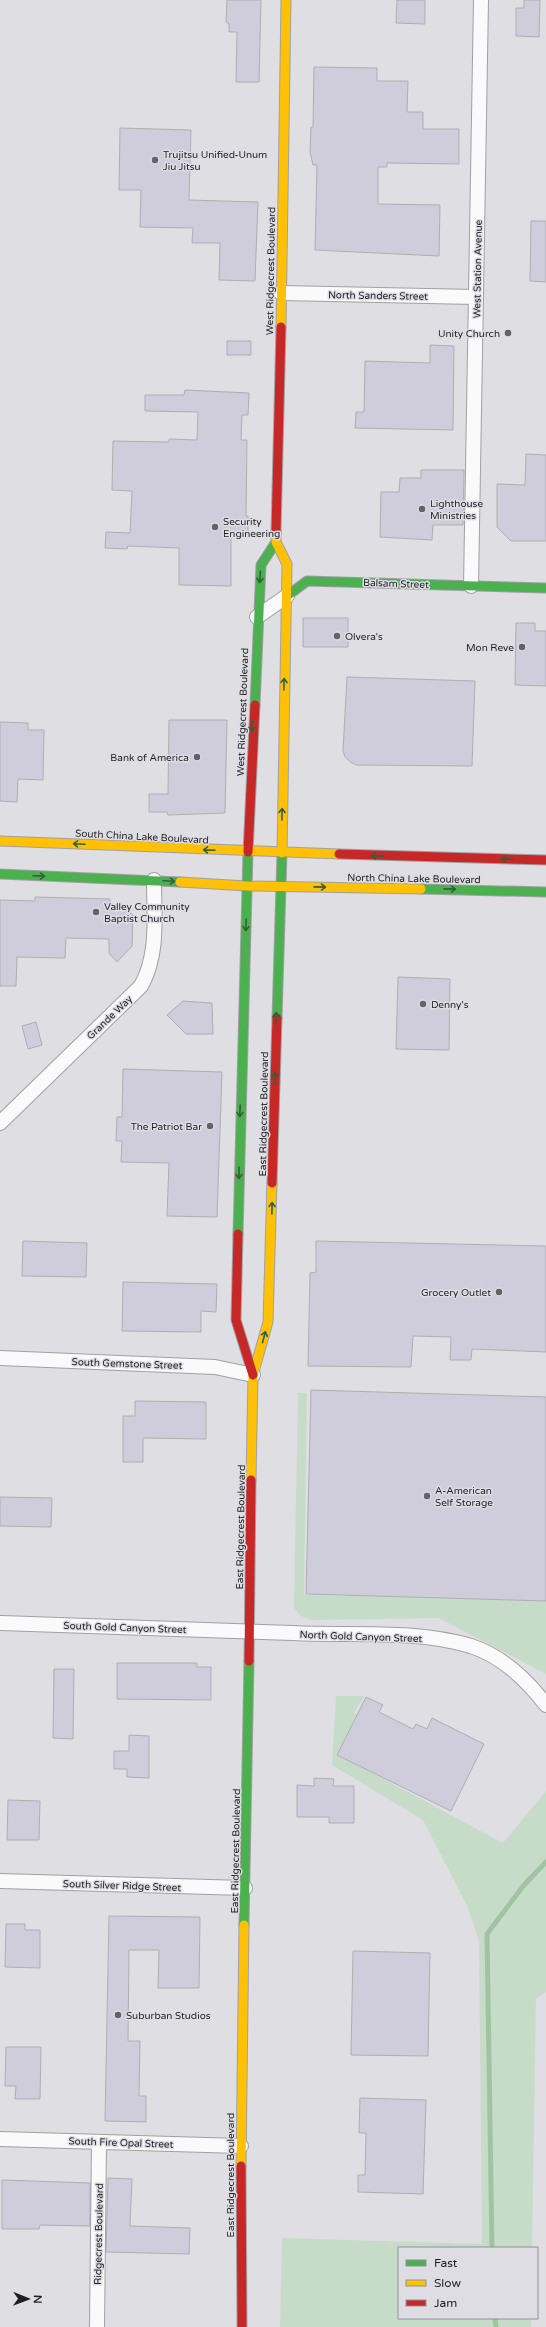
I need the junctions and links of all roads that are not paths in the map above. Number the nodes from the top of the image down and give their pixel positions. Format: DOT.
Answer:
graph roads {
  1 [pos="286,0"];
  2 [pos="481,0"];
  3 [pos="281,293"];
  4 [pos="476,297"];
  5 [pos="276,542"];
  6 [pos="471,586"];
  7 [pos="546,588"];
  8 [pos="286,596"];
  9 [pos="257,617"];
  10 [pos="0,841"];
  11 [pos="248,852"];
  12 [pos="282,853"];
  13 [pos="546,860"];
  14 [pos="0,874"];
  15 [pos="154,880"];
  16 [pos="247,886"];
  17 [pos="281,886"];
  18 [pos="546,892"];
  19 [pos="0,1123"];
  20 [pos="0,1358"];
  21 [pos="253,1375"];
  22 [pos="0,1623"];
  23 [pos="249,1631"];
  24 [pos="546,1705"];
  25 [pos="0,1881"];
  26 [pos="245,1888"];
  27 [pos="0,2139"];
  28 [pos="98,2142"];
  29 [pos="241,2146"];
  30 [pos="96,2327"];
  31 [pos="242,2327"];
  1 -- 3 [label="main road, West Ridgecrest Boulevard"];
  2 -- 4 [label="street, West Station Avenue"];
  3 -- 4 [label="street, North Sanders Street"];
  3 -- 5 [label="main road, West Ridgecrest Boulevard"];
  4 -- 6 [label="street, West Station Avenue"];
  5 -- 8 [label="main road, West Ridgecrest Boulevard"];
  5 -- 9 [label="main road, West Ridgecrest Boulevard, one-way"];
  6 -- 7 [label="main road, Balsam Street"];
  6 -- 8 [label="main road, Balsam Street"];
  8 -- 9 [label="street, Balsam Street"];
  12 -- 8 [label="main road, West Ridgecrest Boulevard, one-way"];
  9 -- 11 [label="main road, West Ridgecrest Boulevard, one-way"];
  11 -- 10 [label="main road, South China Lake Boulevard, one-way"];
  11 -- 12 [label="main road, South China Lake Boulevard"];
  11 -- 16 [label="main road, West Ridgecrest Boulevard"];
  13 -- 12 [label="main road, North China Lake Boulevard, one-way"];
  12 -- 17 [label="main road, East Ridgecrest Boulevard"];
  14 -- 15 [label="main road, one-way"];
  15 -- 16 [label="main road, one-way"];
  15 -- 19 [label="street, Grande Way"];
  16 -- 17 [label="main road"];
  16 -- 21 [label="main road, East Ridgecrest Boulevard, one-way"];
  17 -- 18 [label="main road, North China Lake Boulevard, one-way"];
  21 -- 17 [label="main road, East Ridgecrest Boulevard, one-way"];
  20 -- 21 [label="street, South Gemstone Street"];
  21 -- 23 [label="main road, East Ridgecrest Boulevard"];
  22 -- 23 [label="street, South Gold Canyon Street"];
  23 -- 24 [label="street, North Gold Canyon Street"];
  23 -- 26 [label="main road, East Ridgecrest Boulevard"];
  25 -- 26 [label="street, South Silver Ridge Street"];
  26 -- 29 [label="main road, East Ridgecrest Boulevard"];
  27 -- 28 [label="street, South Fire Opal Street"];
  28 -- 29 [label="street, South Fire Opal Street"];
  28 -- 30 [label="street, Ridgecrest Boulevard"];
  29 -- 31 [label="main road, East Ridgecrest Boulevard"];
}
